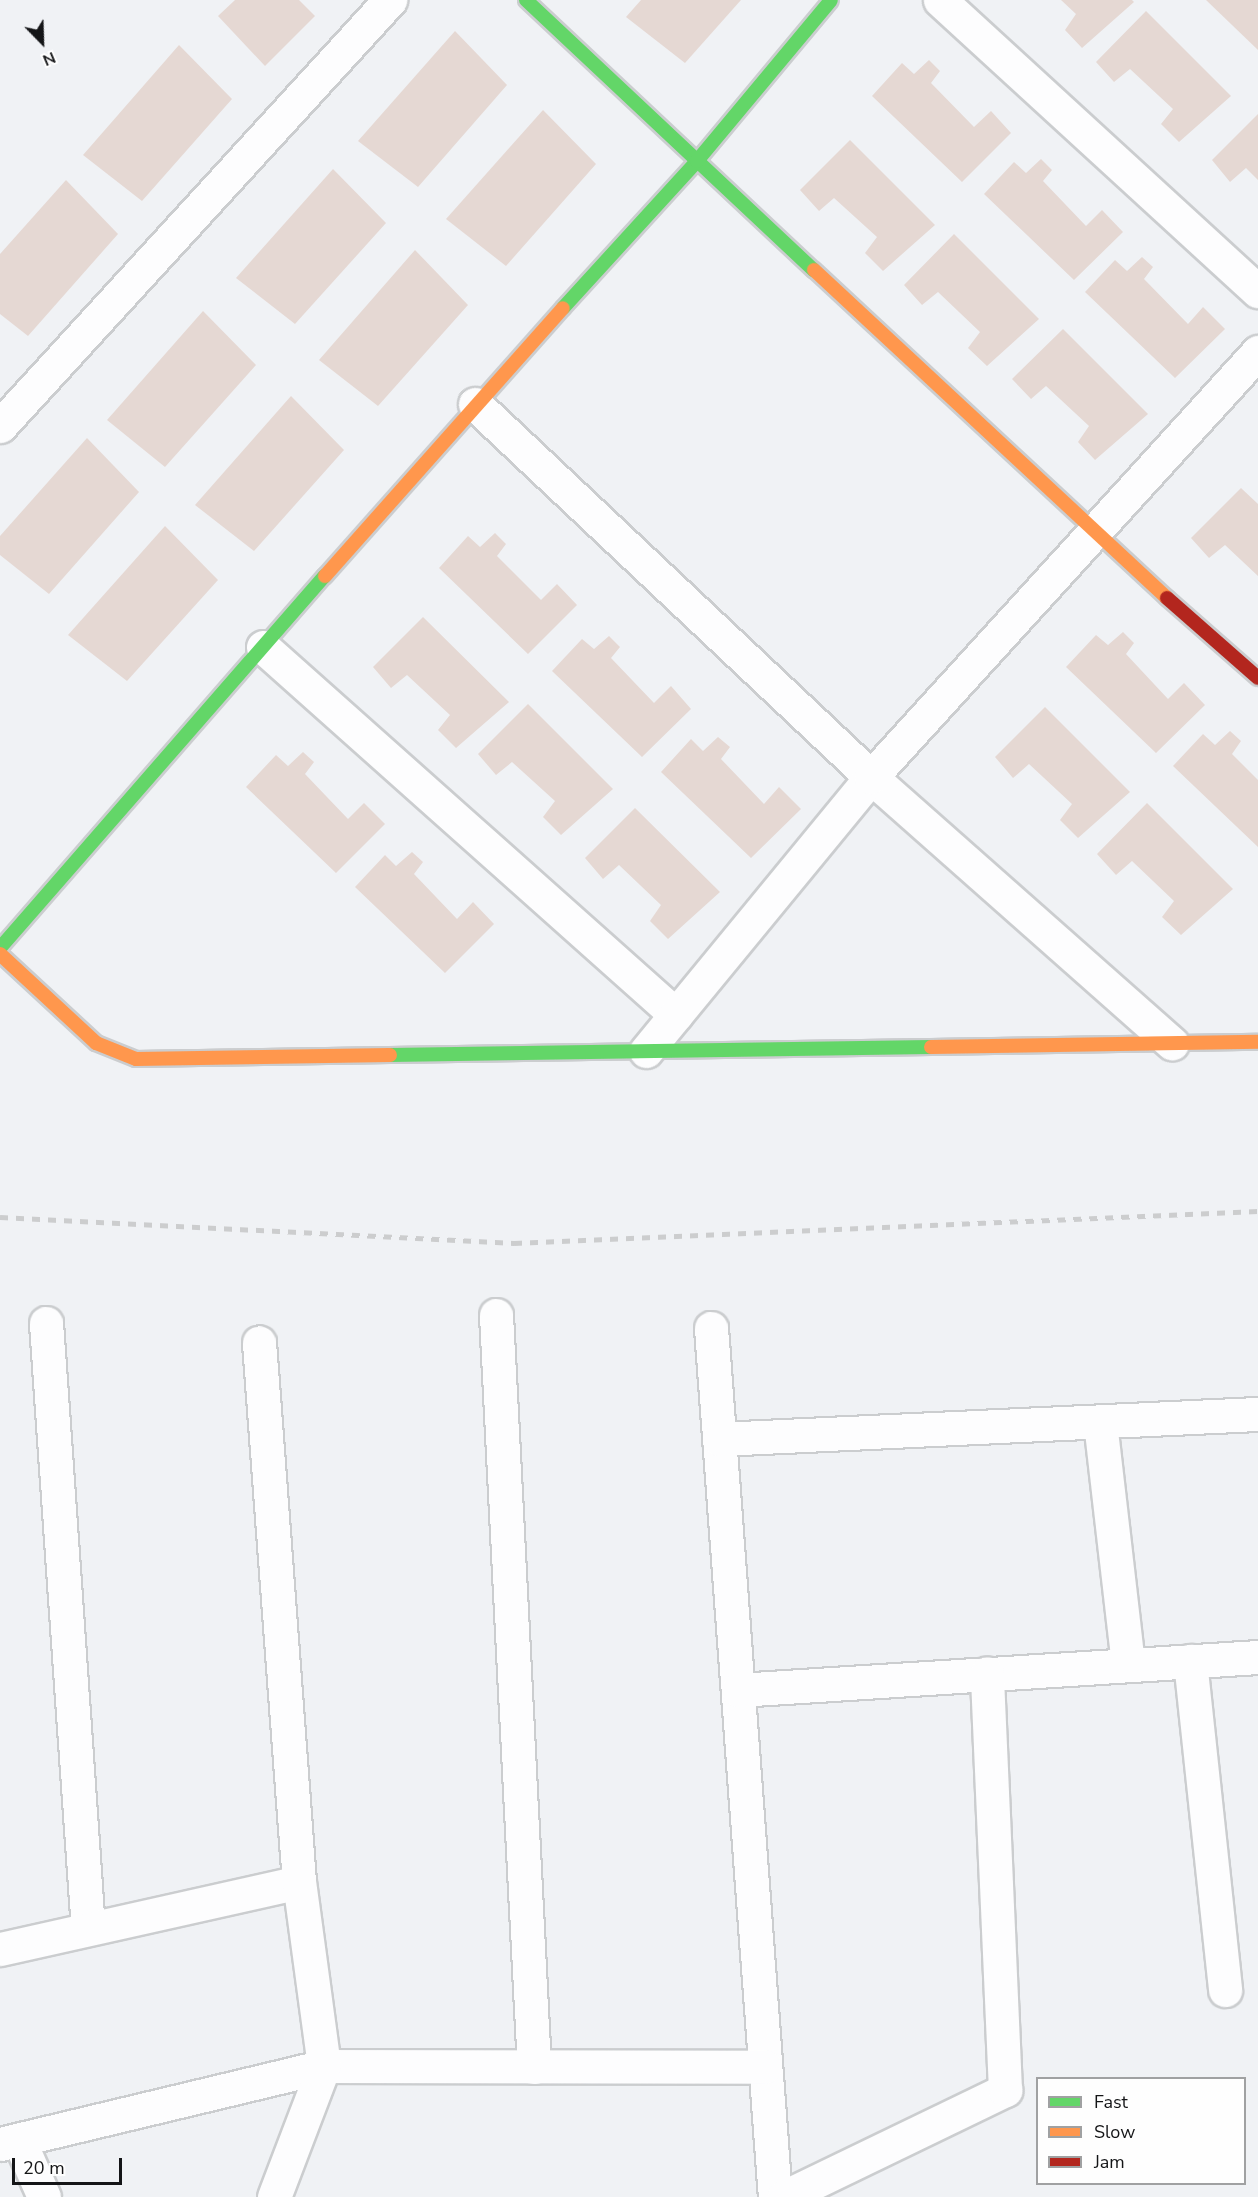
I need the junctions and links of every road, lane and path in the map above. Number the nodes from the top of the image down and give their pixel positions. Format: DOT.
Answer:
graph roads {
  1 [pos="390,0"];
  2 [pos="526,0"];
  3 [pos="831,0"];
  4 [pos="940,0"];
  5 [pos="697,161"];
  6 [pos="1258,291"];
  7 [pos="1258,352"];
  8 [pos="475,404"];
  9 [pos="0,426"];
  10 [pos="1093,532"];
  11 [pos="263,647"];
  12 [pos="1258,678"];
  13 [pos="872,777"];
  14 [pos="0,948"];
  15 [pos="0,954"];
  16 [pos="676,1015"];
  17 [pos="1258,1042"];
  18 [pos="1172,1043"];
  19 [pos="646,1051"];
  20 [pos="496,1315"];
  21 [pos="46,1323"];
  22 [pos="711,1328"];
  23 [pos="259,1342"];
  24 [pos="1258,1414"];
  25 [pos="1100,1422"];
  26 [pos="719,1439"];
  27 [pos="1258,1657"];
  28 [pos="1190,1660"];
  29 [pos="1128,1664"];
  30 [pos="987,1673"];
  31 [pos="738,1690"];
  32 [pos="299,1882"];
  33 [pos="88,1929"];
  34 [pos="0,1949"];
  35 [pos="1225,1990"];
  36 [pos="324,2066"];
  37 [pos="534,2067"];
  38 [pos="765,2067"];
  39 [pos="9,2142"];
  40 [pos="44,2197"];
  41 [pos="274,2197"];
  42 [pos="775,2197"];
  43 [pos="784,2197"];
  1 -- 9 [label="street"];
  2 -- 5 [label="street"];
  3 -- 5 [label="street"];
  4 -- 6 [label="street"];
  5 -- 8 [label="street"];
  5 -- 10 [label="street"];
  7 -- 10 [label="street"];
  8 -- 11 [label="street"];
  8 -- 13 [label="street"];
  10 -- 12 [label="street"];
  10 -- 13 [label="street"];
  11 -- 14 [label="street"];
  11 -- 16 [label="street"];
  13 -- 16 [label="street"];
  13 -- 18 [label="street"];
  15 -- 19 [label="street"];
  16 -- 19 [label="street"];
  17 -- 18 [label="street"];
  18 -- 19 [label="street"];
  20 -- 37 [label="street"];
  21 -- 33 [label="street"];
  22 -- 26 [label="street"];
  23 -- 32 [label="street"];
  24 -- 25 [label="street"];
  25 -- 26 [label="street"];
  25 -- 29 [label="street"];
  26 -- 31 [label="street"];
  27 -- 28 [label="street"];
  28 -- 29 [label="street"];
  28 -- 35 [label="street"];
  29 -- 30 [label="street"];
  30 -- 31 [label="street"];
  30 -- 43 [label="street"];
  31 -- 38 [label="street"];
  32 -- 33 [label="street"];
  32 -- 36 [label="street"];
  33 -- 34 [label="street"];
  36 -- 37 [label="street"];
  36 -- 39 [label="street"];
  36 -- 41 [label="street"];
  37 -- 38 [label="street"];
  38 -- 42 [label="street"];
  39 -- 40 [label="street"];
}
